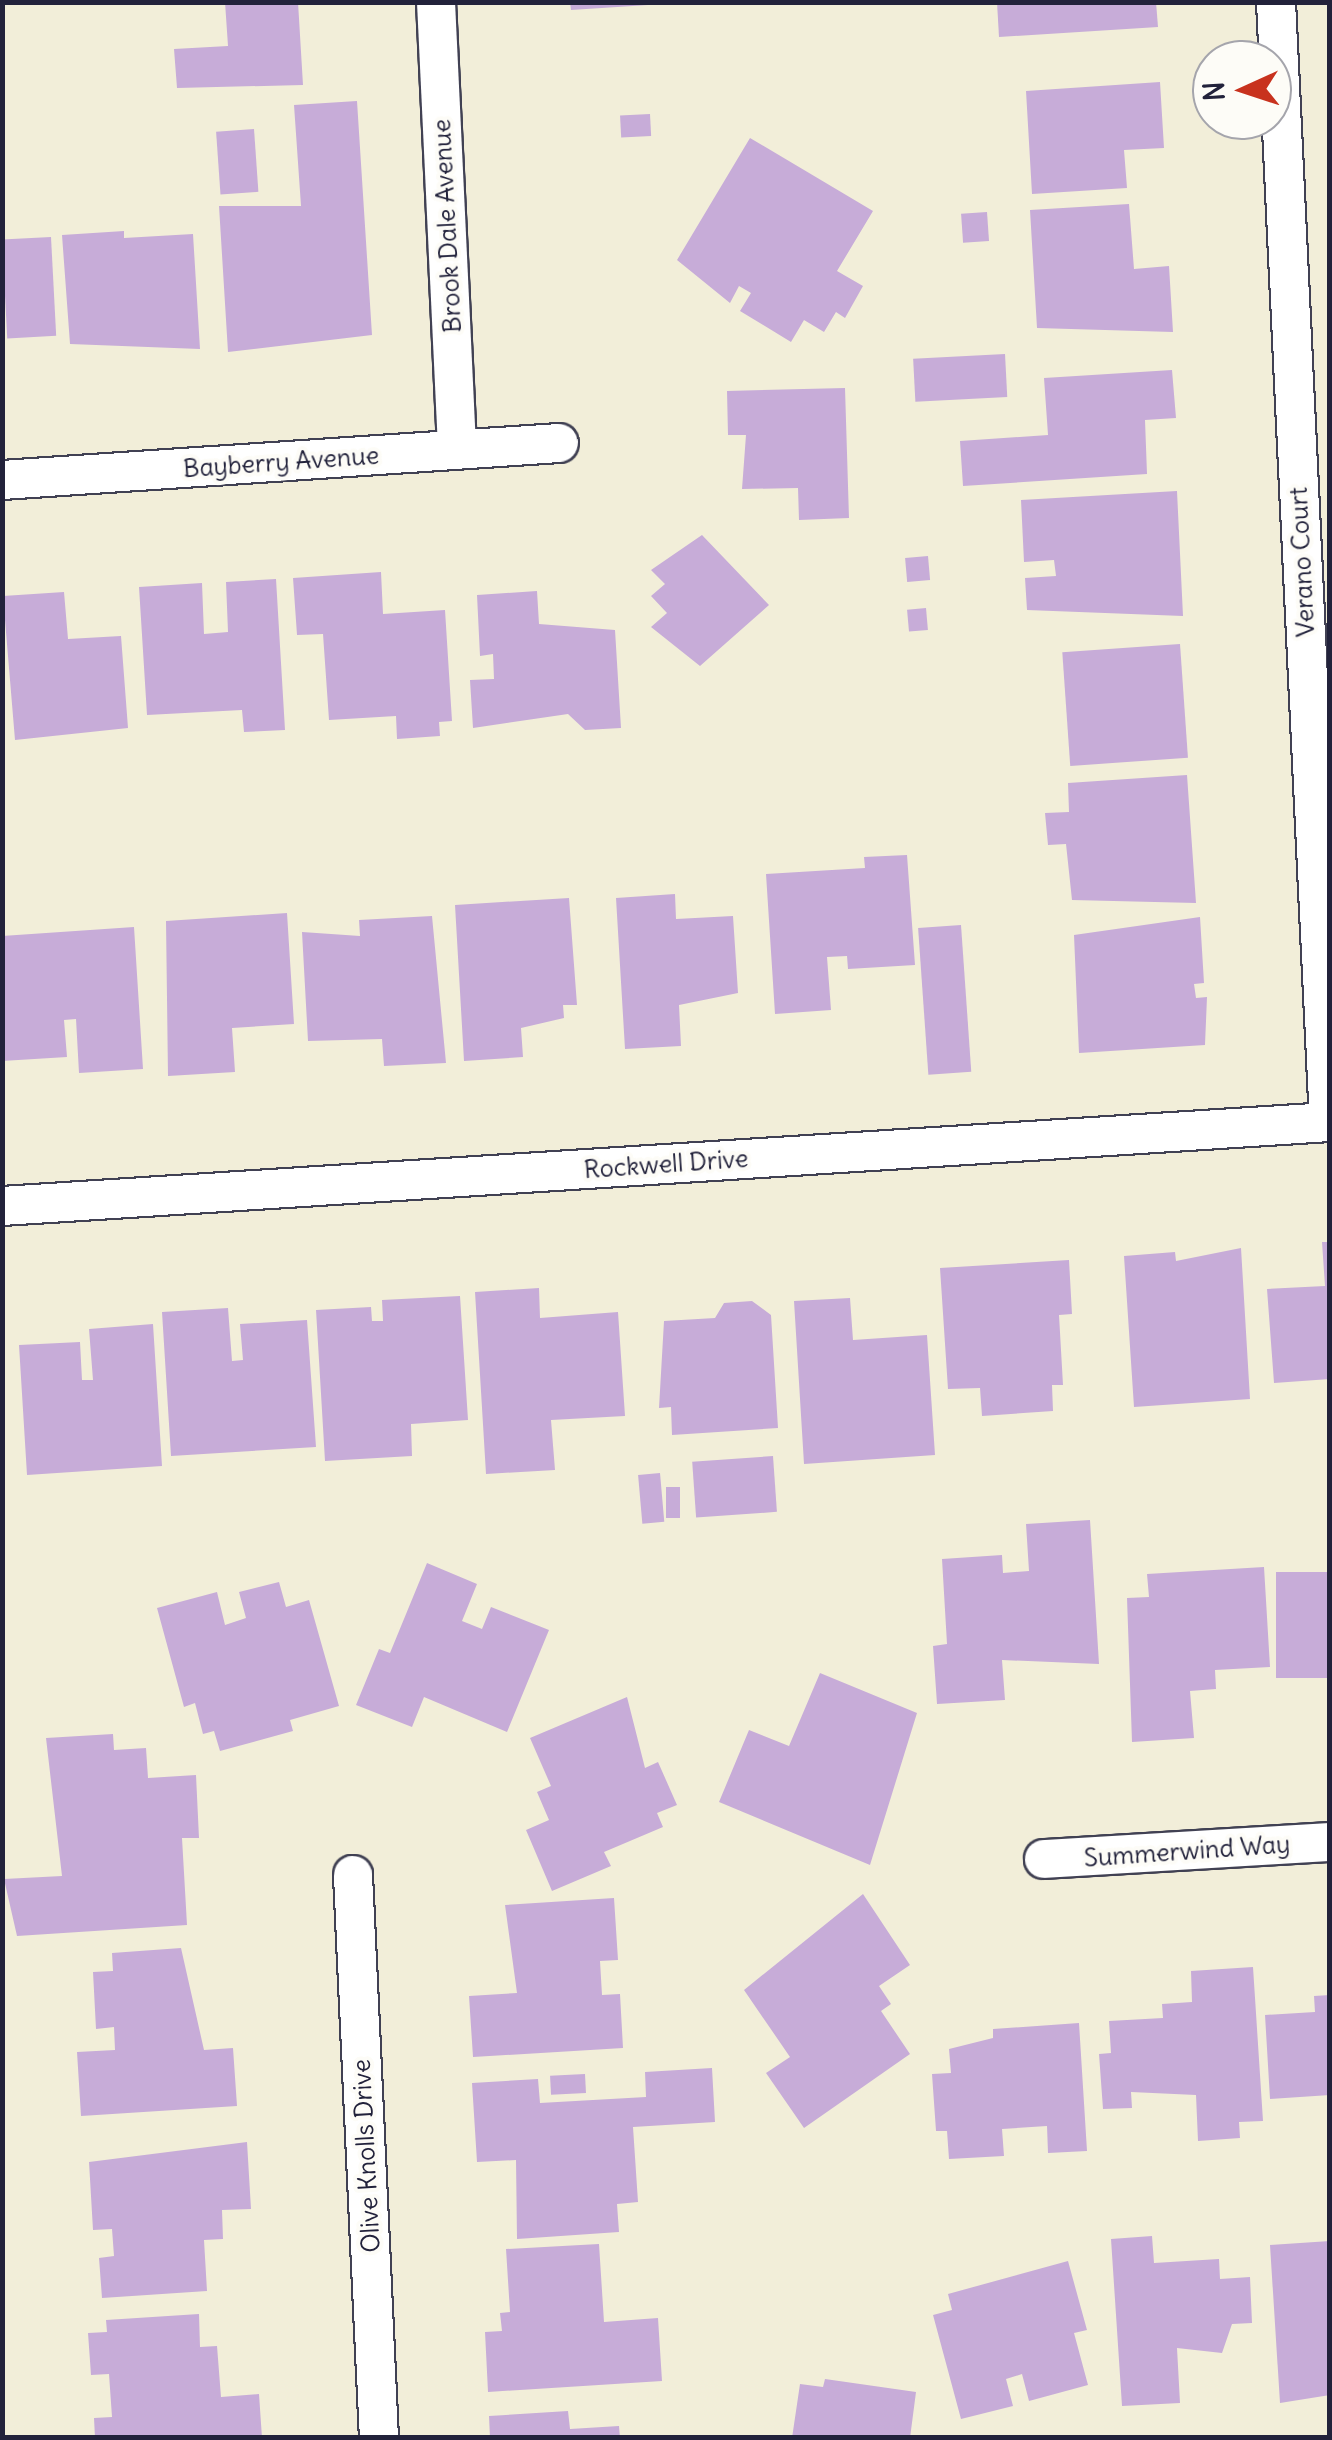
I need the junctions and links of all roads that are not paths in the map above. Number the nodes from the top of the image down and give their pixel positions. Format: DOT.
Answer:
graph roads {
  1 [pos="436,2"];
  2 [pos="1276,2"];
  3 [pos="559,443"];
  4 [pos="457,450"];
  5 [pos="2,480"];
  6 [pos="1329,1122"];
  7 [pos="2,1206"];
  8 [pos="1330,1842"];
  9 [pos="1044,1860"];
  10 [pos="352,1875"];
  11 [pos="380,2438"];
  1 -- 4 [label="street, Brook Dale Avenue"];
  2 -- 6 [label="street, Verano Court"];
  3 -- 4 [label="street, Bayberry Avenue"];
  4 -- 5 [label="street, Bayberry Avenue"];
  6 -- 7 [label="street, Rockwell Drive"];
  8 -- 9 [label="street, Summerwind Way"];
  10 -- 11 [label="street, Olive Knolls Drive"];
}
